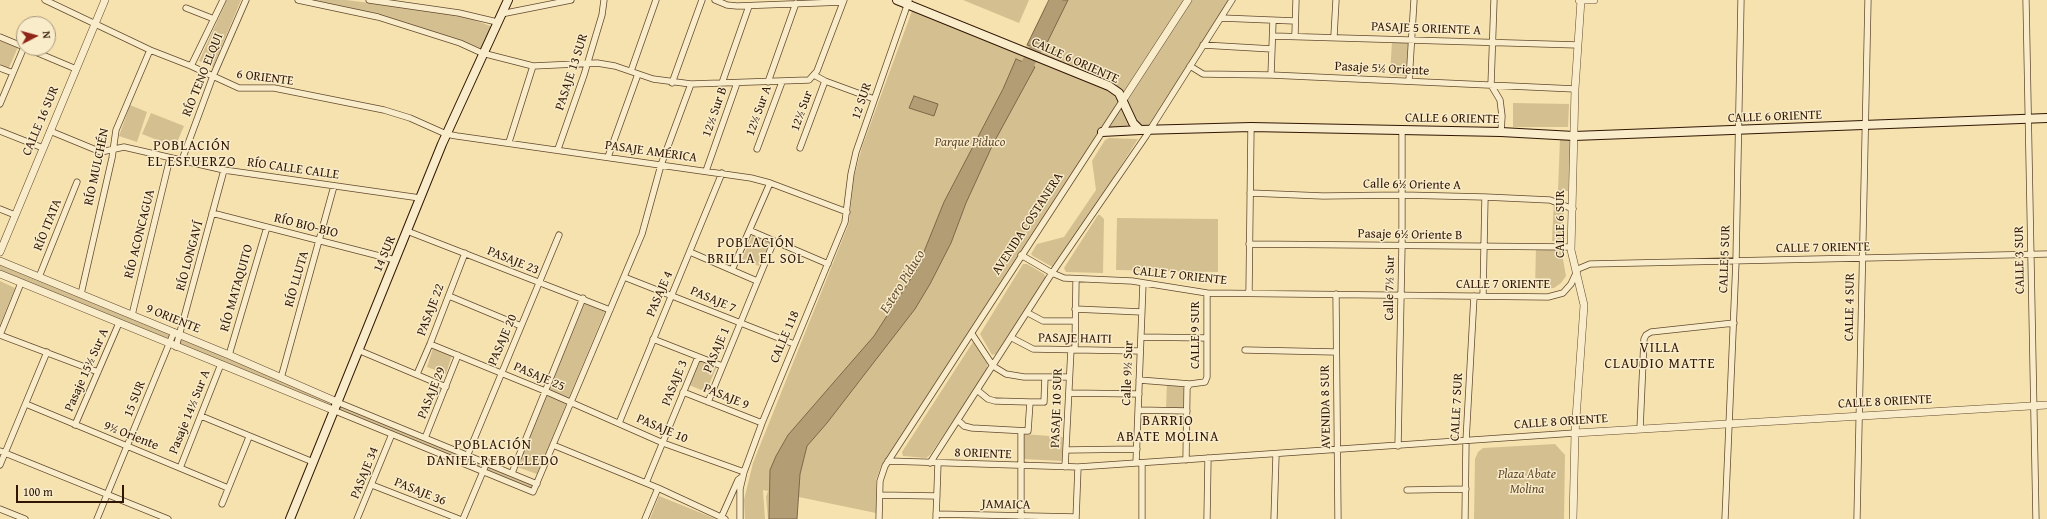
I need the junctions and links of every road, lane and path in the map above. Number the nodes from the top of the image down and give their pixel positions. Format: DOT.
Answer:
graph roads {
  1 [pos="45,0"];
  2 [pos="105,0"];
  3 [pos="223,0"];
  4 [pos="246,0"];
  5 [pos="298,0"];
  6 [pos="369,0"];
  7 [pos="508,0"];
  8 [pos="571,0"];
  9 [pos="604,0"];
  10 [pos="656,0"];
  11 [pos="702,0"];
  12 [pos="714,0"];
  13 [pos="898,0"];
  14 [pos="1188,0"];
  15 [pos="1232,0"];
  16 [pos="1296,0"];
  17 [pos="1336,0"];
  18 [pos="1414,0"];
  19 [pos="1494,0"];
  20 [pos="1580,0"];
  21 [pos="1594,0"];
  22 [pos="1741,0"];
  23 [pos="1868,0"];
  24 [pos="2026,0"];
  25 [pos="844,1"];
  26 [pos="772,2"];
  27 [pos="909,2"];
  28 [pos="796,3"];
  29 [pos="749,6"];
  30 [pos="186,8"];
  31 [pos="501,14"];
  32 [pos="1221,18"];
  33 [pos="214,19"];
  34 [pos="1273,21"];
  35 [pos="1295,21"];
  36 [pos="497,22"];
  37 [pos="95,24"];
  38 [pos="1295,35"];
  39 [pos="1273,36"];
  40 [pos="1334,36"];
  41 [pos="0,37"];
  42 [pos="1411,39"];
  43 [pos="1492,42"];
  44 [pos="16,43"];
  45 [pos="1204,45"];
  46 [pos="1578,46"];
  47 [pos="1272,49"];
  48 [pos="150,50"];
  49 [pos="482,53"];
  50 [pos="21,56"];
  51 [pos="46,56"];
  52 [pos="587,64"];
  53 [pos="191,66"];
  54 [pos="533,66"];
  55 [pos="1190,66"];
  56 [pos="0,68"];
  57 [pos="76,69"];
  58 [pos="631,71"];
  59 [pos="13,73"];
  60 [pos="638,74"];
  61 [pos="814,75"];
  62 [pos="1271,75"];
  63 [pos="213,76"];
  64 [pos="825,81"];
  65 [pos="1409,81"];
  66 [pos="768,82"];
  67 [pos="782,82"];
  68 [pos="672,83"];
  69 [pos="722,83"];
  70 [pos="737,83"];
  71 [pos="691,84"];
  72 [pos="1491,85"];
  73 [pos="1576,89"];
  74 [pos="874,99"];
  75 [pos="1123,100"];
  76 [pos="0,104"];
  77 [pos="2047,118"];
  78 [pos="2028,119"];
  79 [pos="1866,125"];
  80 [pos="1251,127"];
  81 [pos="0,130"];
  82 [pos="1140,130"];
  83 [pos="1149,130"];
  84 [pos="1402,130"];
  85 [pos="1739,130"];
  86 [pos="50,131"];
  87 [pos="1102,132"];
  88 [pos="1501,132"];
  89 [pos="446,134"];
  90 [pos="1574,136"];
  91 [pos="509,142"];
  92 [pos="43,148"];
  93 [pos="757,148"];
  94 [pos="800,148"];
  95 [pos="113,149"];
  96 [pos="558,149"];
  97 [pos="608,157"];
  98 [pos="170,158"];
  99 [pos="182,160"];
  100 [pos="661,165"];
  101 [pos="224,170"];
  102 [pos="706,171"];
  103 [pos="722,173"];
  104 [pos="77,182"];
  105 [pos="770,183"];
  106 [pos="334,186"];
  107 [pos="1250,193"];
  108 [pos="1402,195"];
  109 [pos="1485,197"];
  110 [pos="420,198"];
  111 [pos="1573,209"];
  112 [pos="0,210"];
  113 [pos="847,212"];
  114 [pos="212,213"];
  115 [pos="15,215"];
  116 [pos="267,227"];
  117 [pos="407,231"];
  118 [pos="751,231"];
  119 [pos="559,235"];
  120 [pos="319,241"];
  121 [pos="774,241"];
  122 [pos="1249,244"];
  123 [pos="1402,245"];
  124 [pos="1484,247"];
  125 [pos="1572,247"];
  126 [pos="0,252"];
  127 [pos="690,252"];
  128 [pos="465,253"];
  129 [pos="2031,254"];
  130 [pos="2047,254"];
  131 [pos="1021,255"];
  132 [pos="1862,258"];
  133 [pos="395,260"];
  134 [pos="0,261"];
  135 [pos="1736,261"];
  136 [pos="828,264"];
  137 [pos="732,270"];
  138 [pos="1052,273"];
  139 [pos="1576,273"];
  140 [pos="0,274"];
  141 [pos="39,277"];
  142 [pos="624,277"];
  143 [pos="757,280"];
  144 [pos="1076,280"];
  145 [pos="21,283"];
  146 [pos="539,283"];
  147 [pos="1143,283"];
  148 [pos="1207,292"];
  149 [pos="1249,293"];
  150 [pos="81,294"];
  151 [pos="1336,294"];
  152 [pos="672,295"];
  153 [pos="1401,295"];
  154 [pos="449,296"];
  155 [pos="1474,296"];
  156 [pos="1483,296"];
  157 [pos="583,298"];
  158 [pos="1075,309"];
  159 [pos="610,310"];
  160 [pos="1142,312"];
  161 [pos="1028,313"];
  162 [pos="132,315"];
  163 [pos="1075,321"];
  164 [pos="740,323"];
  165 [pos="1734,323"];
  166 [pos="119,324"];
  167 [pos="521,326"];
  168 [pos="177,333"];
  169 [pos="972,334"];
  170 [pos="0,335"];
  171 [pos="1141,337"];
  172 [pos="1012,338"];
  173 [pos="1207,338"];
  174 [pos="653,339"];
  175 [pos="430,344"];
  176 [pos="794,344"];
  177 [pos="173,346"];
  178 [pos="1073,349"];
  179 [pos="358,350"];
  180 [pos="1245,350"];
  181 [pos="1140,351"];
  182 [pos="47,352"];
  183 [pos="1336,352"];
  184 [pos="229,355"];
  185 [pos="458,355"];
  186 [pos="698,357"];
  187 [pos="221,364"];
  188 [pos="722,366"];
  189 [pos="993,366"];
  190 [pos="98,372"];
  191 [pos="501,373"];
  192 [pos="417,374"];
  193 [pos="1045,377"];
  194 [pos="1069,377"];
  195 [pos="281,378"];
  196 [pos="1139,380"];
  197 [pos="1190,384"];
  198 [pos="446,387"];
  199 [pos="977,390"];
  200 [pos="545,391"];
  201 [pos="683,392"];
  202 [pos="1069,393"];
  203 [pos="1139,394"];
  204 [pos="337,402"];
  205 [pos="708,402"];
  206 [pos="1030,402"];
  207 [pos="26,404"];
  208 [pos="572,404"];
  209 [pos="2034,405"];
  210 [pos="2047,405"];
  211 [pos="333,410"];
  212 [pos="1138,410"];
  213 [pos="1187,411"];
  214 [pos="201,416"];
  215 [pos="1859,416"];
  216 [pos="958,420"];
  217 [pos="619,423"];
  218 [pos="762,423"];
  219 [pos="1730,424"];
  220 [pos="75,425"];
  221 [pos="1640,429"];
  222 [pos="1022,431"];
  223 [pos="1575,433"];
  224 [pos="392,434"];
  225 [pos="249,437"];
  226 [pos="425,438"];
  227 [pos="1466,442"];
  228 [pos="663,443"];
  229 [pos="553,445"];
  230 [pos="127,446"];
  231 [pos="1398,446"];
  232 [pos="1137,449"];
  233 [pos="1067,450"];
  234 [pos="1337,450"];
  235 [pos="3,452"];
  236 [pos="468,454"];
  237 [pos="1276,454"];
  238 [pos="1208,458"];
  239 [pos="1186,460"];
  240 [pos="888,461"];
  241 [pos="313,462"];
  242 [pos="486,462"];
  243 [pos="930,463"];
  244 [pos="938,463"];
  245 [pos="1139,463"];
  246 [pos="0,465"];
  247 [pos="1021,466"];
  248 [pos="1078,466"];
  249 [pos="1065,467"];
  250 [pos="180,468"];
  251 [pos="482,471"];
  252 [pos="512,473"];
  253 [pos="743,474"];
  254 [pos="646,483"];
  255 [pos="537,484"];
  256 [pos="372,485"];
  257 [pos="228,488"];
  258 [pos="658,488"];
  259 [pos="1466,489"];
  260 [pos="1408,490"];
  261 [pos="107,494"];
  262 [pos="880,495"];
  263 [pos="937,496"];
  264 [pos="222,504"];
  265 [pos="0,509"];
  266 [pos="936,517"];
  267 [pos="1002,517"];
  268 [pos="723,518"];
  269 [pos="1021,518"];
  270 [pos="1076,518"];
  271 [pos="25,519"];
  272 [pos="97,519"];
  273 [pos="168,519"];
  274 [pos="290,519"];
  275 [pos="357,519"];
  276 [pos="459,519"];
  277 [pos="463,519"];
  278 [pos="645,519"];
  279 [pos="740,519"];
  280 [pos="879,519"];
  281 [pos="1142,519"];
  282 [pos="1207,519"];
  283 [pos="1274,519"];
  284 [pos="1338,519"];
  285 [pos="1465,519"];
  286 [pos="1573,519"];
  287 [pos="1725,519"];
  288 [pos="1856,519"];
  289 [pos="2036,519"];
  1 -- 37 [label="street, 6 ORIENTE"];
  2 -- 37 [label="street, CALLE 16 SUR"];
  3 -- 33 [label="street"];
  4 -- 63 [label="street, RÍO TENO ELQUI"];
  5 -- 49 [label="street"];
  6 -- 36 [label="street"];
  7 -- 31 [label="main road, 14 SUR"];
  8 -- 31 [label="street"];
  9 -- 52 [label="street, PASAJE 13 SUR"];
  10 -- 58 [label="street"];
  11 -- 68 [label="street"];
  12 -- 29 [label="street"];
  13 -- 27 [label="main road, CALLE 6 ORIENTE"];
  14 -- 75 [label="street, AVENIDA COSTANERA"];
  15 -- 32 [label="street"];
  16 -- 35 [label="street"];
  17 -- 40 [label="street"];
  18 -- 42 [label="street"];
  19 -- 43 [label="street"];
  20 -- 21 [label="street"];
  20 -- 46 [label="street, CALLE 6 SUR"];
  22 -- 85 [label="street, CALLE 5 SUR"];
  23 -- 79 [label="street, CALLE 4 SUR"];
  24 -- 78 [label="street, CALLE 3 SUR"];
  25 -- 28 [label="street"];
  25 -- 61 [label="street"];
  26 -- 28 [label="street"];
  26 -- 29 [label="street"];
  27 -- 74 [label="street, 12 SUR"];
  27 -- 75 [label="main road, CALLE 6 ORIENTE"];
  28 -- 66 [label="street"];
  29 -- 69 [label="street"];
  30 -- 33 [label="street"];
  31 -- 36 [label="main road, 14 SUR"];
  32 -- 34 [label="street"];
  32 -- 45 [label="street"];
  33 -- 53 [label="street"];
  34 -- 35 [label="street"];
  34 -- 39 [label="street"];
  35 -- 38 [label="street"];
  36 -- 49 [label="main road, 14 SUR"];
  37 -- 48 [label="street, 6 ORIENTE"];
  37 -- 57 [label="street, CALLE 16 SUR"];
  38 -- 39 [label="street, PASAJE 5 ORIENTE A"];
  38 -- 40 [label="street, PASAJE 5 ORIENTE A"];
  39 -- 47 [label="street"];
  40 -- 42 [label="street, PASAJE 5 ORIENTE A"];
  41 -- 44 [label="street"];
  42 -- 43 [label="street, PASAJE 5 ORIENTE A"];
  42 -- 65 [label="street"];
  43 -- 46 [label="street, PASAJE 5 ORIENTE A"];
  43 -- 72 [label="street"];
  45 -- 47 [label="street"];
  45 -- 55 [label="street"];
  46 -- 73 [label="street, CALLE 6 SUR"];
  47 -- 62 [label="street"];
  48 -- 53 [label="street, 6 ORIENTE"];
  48 -- 95 [label="street, RÍO MULCHÉN"];
  49 -- 54 [label="street"];
  49 -- 89 [label="main road, 14 SUR"];
  50 -- 59 [label="street"];
  51 -- 57 [label="street"];
  52 -- 54 [label="street"];
  52 -- 58 [label="street"];
  52 -- 96 [label="street, PASAJE 13 SUR"];
  53 -- 63 [label="street, 6 ORIENTE"];
  54 -- 91 [label="street"];
  55 -- 62 [label="street, Pasaje 5½ Oriente"];
  55 -- 83 [label="street"];
  56 -- 59 [label="street"];
  57 -- 86 [label="street, CALLE 16 SUR"];
  58 -- 60 [label="street"];
  59 -- 76 [label="street"];
  60 -- 68 [label="street"];
  60 -- 97 [label="street"];
  61 -- 64 [label="street"];
  61 -- 67 [label="street"];
  62 -- 65 [label="street, Pasaje 5½ Oriente"];
  63 -- 89 [label="street, 6 ORIENTE"];
  63 -- 99 [label="street, RÍO TENO ELQUI"];
  64 -- 74 [label="street"];
  64 -- 94 [label="street, 12½ Sur"];
  65 -- 72 [label="street, Pasaje 5½ Oriente"];
  66 -- 67 [label="street"];
  66 -- 70 [label="street"];
  67 -- 93 [label="street, 12½ Sur A"];
  68 -- 71 [label="street"];
  69 -- 70 [label="street"];
  69 -- 71 [label="street"];
  70 -- 102 [label="street, 12½ Sur B"];
  71 -- 100 [label="street"];
  72 -- 73 [label="street, Pasaje 5½ Oriente"];
  72 -- 88 [label="street"];
  73 -- 90 [label="street, CALLE 6 SUR"];
  74 -- 113 [label="street, 12 SUR"];
  75 -- 82 [label="main road, CALLE 6 ORIENTE"];
  75 -- 87 [label="street, AVENIDA COSTANERA"];
  77 -- 78 [label="main road, CALLE 6 ORIENTE"];
  78 -- 79 [label="main road, CALLE 6 ORIENTE"];
  78 -- 129 [label="street, CALLE 3 SUR"];
  79 -- 85 [label="main road, CALLE 6 ORIENTE"];
  79 -- 132 [label="street, CALLE 4 SUR"];
  80 -- 83 [label="main road, CALLE 6 ORIENTE"];
  80 -- 84 [label="main road, CALLE 6 ORIENTE"];
  80 -- 107 [label="street"];
  81 -- 92 [label="street"];
  82 -- 83 [label="main road, CALLE 6 ORIENTE"];
  82 -- 87 [label="main road"];
  83 -- 138 [label="street"];
  84 -- 88 [label="main road, CALLE 6 ORIENTE"];
  84 -- 108 [label="street, Calle 7½ Sur"];
  85 -- 90 [label="main road, CALLE 6 ORIENTE"];
  85 -- 135 [label="street, CALLE 5 SUR"];
  86 -- 92 [label="street, CALLE 16 SUR"];
  86 -- 95 [label="street, RÍO CALLE CALLE"];
  87 -- 131 [label="street, AVENIDA COSTANERA"];
  88 -- 90 [label="main road, CALLE 6 ORIENTE"];
  89 -- 91 [label="street, PASAJE AMÉRICA"];
  89 -- 110 [label="main road, 14 SUR"];
  90 -- 111 [label="street, CALLE 6 SUR"];
  91 -- 96 [label="street, PASAJE AMÉRICA"];
  92 -- 115 [label="street, CALLE 16 SUR"];
  95 -- 98 [label="street, RÍO CALLE CALLE"];
  95 -- 150 [label="street, RÍO MULCHÉN"];
  96 -- 97 [label="street, PASAJE AMÉRICA"];
  97 -- 100 [label="street, PASAJE AMÉRICA"];
  98 -- 99 [label="street, RÍO CALLE CALLE"];
  98 -- 162 [label="street, RÍO ACONCAGUA"];
  99 -- 101 [label="street, RÍO CALLE CALLE"];
  100 -- 102 [label="street, PASAJE AMÉRICA"];
  100 -- 142 [label="street"];
  101 -- 106 [label="street, RÍO CALLE CALLE"];
  101 -- 114 [label="street, RÍO LONGAVÍ"];
  102 -- 103 [label="street, PASAJE AMÉRICA"];
  103 -- 105 [label="street, PASAJE AMÉRICA"];
  103 -- 127 [label="street, PASAJE 4"];
  104 -- 141 [label="street, RÍO ITATA"];
  105 -- 113 [label="street, PASAJE AMÉRICA"];
  105 -- 118 [label="street"];
  106 -- 110 [label="street, RÍO CALLE CALLE"];
  106 -- 120 [label="street, RÍO LLUTA"];
  107 -- 108 [label="street, Calle 6½ Oriente A"];
  107 -- 122 [label="street"];
  108 -- 109 [label="street, Calle 6½ Oriente A"];
  108 -- 123 [label="street, Calle 7½ Sur"];
  109 -- 111 [label="street, Calle 6½ Oriente A"];
  109 -- 124 [label="street"];
  110 -- 117 [label="main road, 14 SUR"];
  111 -- 125 [label="street, CALLE 6 SUR"];
  112 -- 115 [label="street"];
  113 -- 136 [label="street, CALLE 118"];
  114 -- 116 [label="street, RÍO BIO-BIO"];
  114 -- 168 [label="street, RÍO LONGAVÍ"];
  115 -- 126 [label="street, CALLE 16 SUR"];
  116 -- 120 [label="street, RÍO BIO-BIO"];
  116 -- 184 [label="street, RÍO MATAQUITO"];
  117 -- 128 [label="street, PASAJE 23"];
  117 -- 133 [label="main road, 14 SUR"];
  118 -- 121 [label="street"];
  118 -- 137 [label="street"];
  119 -- 146 [label="street, PASAJE 20"];
  120 -- 133 [label="street, RÍO BIO-BIO"];
  120 -- 195 [label="street, RÍO LLUTA"];
  121 -- 136 [label="street"];
  121 -- 143 [label="street, PASAJE 1"];
  122 -- 123 [label="street, Pasaje 6½ Oriente B"];
  122 -- 149 [label="street"];
  123 -- 124 [label="street, Pasaje 6½ Oriente B"];
  123 -- 153 [label="street, Calle 7½ Sur"];
  124 -- 125 [label="street, Pasaje 6½ Oriente B"];
  124 -- 156 [label="street"];
  125 -- 139 [label="street, CALLE 6 SUR"];
  127 -- 137 [label="street"];
  127 -- 152 [label="street, PASAJE 4"];
  128 -- 146 [label="street, PASAJE 23"];
  128 -- 154 [label="street, PASAJE 22"];
  129 -- 130 [label="street, CALLE 7 ORIENTE"];
  129 -- 132 [label="street, CALLE 7 ORIENTE"];
  129 -- 209 [label="street, CALLE 3 SUR"];
  131 -- 138 [label="street, CALLE 7 ORIENTE"];
  131 -- 169 [label="street, AVENIDA COSTANERA"];
  132 -- 135 [label="street, CALLE 7 ORIENTE"];
  132 -- 215 [label="street, CALLE 4 SUR"];
  133 -- 179 [label="main road, 14 SUR"];
  134 -- 141 [label="street, 9 ORIENTE"];
  135 -- 139 [label="street, CALLE 7 ORIENTE"];
  135 -- 165 [label="street, CALLE 5 SUR"];
  136 -- 176 [label="street, CALLE 118"];
  137 -- 143 [label="street"];
  138 -- 144 [label="street, CALLE 7 ORIENTE"];
  138 -- 161 [label="street"];
  139 -- 156 [label="street, CALLE 7 ORIENTE"];
  139 -- 223 [label="street, CALLE 6 SUR"];
  140 -- 145 [label="street, 9 ORIENTE"];
  141 -- 150 [label="street, 9 ORIENTE"];
  142 -- 152 [label="street, PASAJE 7"];
  142 -- 159 [label="street"];
  143 -- 164 [label="street, PASAJE 1"];
  144 -- 147 [label="street, CALLE 7 ORIENTE"];
  144 -- 158 [label="street, PASAJE 10 SUR"];
  145 -- 166 [label="street, 9 ORIENTE"];
  145 -- 170 [label="street"];
  146 -- 157 [label="street, PASAJE 23"];
  146 -- 167 [label="street, PASAJE 20"];
  147 -- 148 [label="street, CALLE 7 ORIENTE"];
  147 -- 160 [label="street, Calle 9½ Sur"];
  148 -- 149 [label="street, CALLE 7 ORIENTE"];
  148 -- 173 [label="street, CALLE 9 SUR"];
  149 -- 151 [label="street, CALLE 7 ORIENTE"];
  150 -- 162 [label="street, 9 ORIENTE"];
  151 -- 153 [label="street, CALLE 7 ORIENTE"];
  151 -- 183 [label="street, AVENIDA 8 SUR"];
  152 -- 164 [label="street, PASAJE 7"];
  152 -- 174 [label="street, PASAJE 4"];
  153 -- 155 [label="street, CALLE 7 ORIENTE"];
  153 -- 231 [label="street, Calle 7½ Sur"];
  154 -- 167 [label="street"];
  154 -- 175 [label="street, PASAJE 22"];
  155 -- 156 [label="street, CALLE 7 ORIENTE"];
  155 -- 227 [label="street, CALLE 7 SUR"];
  157 -- 159 [label="street, PASAJE 23"];
  157 -- 200 [label="street"];
  158 -- 160 [label="street"];
  158 -- 163 [label="street, PASAJE 10 SUR"];
  159 -- 208 [label="street"];
  160 -- 171 [label="street, Calle 9½ Sur"];
  161 -- 163 [label="street"];
  161 -- 172 [label="street"];
  162 -- 168 [label="street, 9 ORIENTE"];
  163 -- 178 [label="street, PASAJE 10 SUR"];
  164 -- 176 [label="street, PASAJE 7"];
  164 -- 188 [label="street, PASAJE 1"];
  165 -- 219 [label="street, CALLE 5 SUR"];
  165 -- 221 [label="street"];
  166 -- 177 [label="street, 9 ORIENTE"];
  166 -- 190 [label="street, Pasaje 15½ Sur A"];
  167 -- 191 [label="street, PASAJE 20"];
  168 -- 177 [label="street, RÍO LONGAVÍ"];
  168 -- 184 [label="street, 9 ORIENTE"];
  169 -- 189 [label="street"];
  169 -- 240 [label="street, AVENIDA COSTANERA"];
  170 -- 182 [label="street"];
  171 -- 173 [label="street"];
  171 -- 181 [label="street, Calle 9½ Sur"];
  172 -- 178 [label="street, PASAJE HAITI"];
  172 -- 189 [label="street"];
  173 -- 197 [label="street, CALLE 9 SUR"];
  174 -- 186 [label="street"];
  174 -- 217 [label="street, PASAJE 4"];
  175 -- 185 [label="street, PASAJE 25"];
  175 -- 192 [label="street, PASAJE 22"];
  176 -- 218 [label="street, CALLE 118"];
  177 -- 187 [label="street, 9 ORIENTE"];
  177 -- 230 [label="street, 15 SUR"];
  178 -- 181 [label="street, PASAJE HAITI"];
  178 -- 194 [label="street, PASAJE 10 SUR"];
  179 -- 192 [label="street"];
  179 -- 204 [label="main road, 14 SUR"];
  180 -- 183 [label="street"];
  181 -- 196 [label="street, Calle 9½ Sur"];
  182 -- 190 [label="street"];
  182 -- 207 [label="street"];
  183 -- 234 [label="street, AVENIDA 8 SUR"];
  184 -- 195 [label="street, 9 ORIENTE"];
  185 -- 191 [label="street, PASAJE 25"];
  185 -- 198 [label="street, PASAJE 29"];
  186 -- 188 [label="street"];
  186 -- 201 [label="street, PASAJE 3"];
  187 -- 211 [label="street, 9 ORIENTE"];
  187 -- 214 [label="street, Pasaje 14½ Sur A"];
  188 -- 205 [label="street, PASAJE 1"];
  189 -- 193 [label="street"];
  189 -- 199 [label="street"];
  190 -- 220 [label="street, Pasaje 15½ Sur A"];
  191 -- 200 [label="street, PASAJE 25"];
  191 -- 236 [label="street, PASAJE 20"];
  192 -- 198 [label="street"];
  193 -- 194 [label="street"];
  193 -- 206 [label="street"];
  194 -- 202 [label="street, PASAJE 10 SUR"];
  195 -- 204 [label="street, 9 ORIENTE"];
  196 -- 197 [label="street"];
  196 -- 203 [label="street, Calle 9½ Sur"];
  197 -- 213 [label="street, CALLE 9 SUR"];
  198 -- 226 [label="street, PASAJE 29"];
  199 -- 206 [label="street"];
  199 -- 216 [label="street"];
  200 -- 208 [label="street, PASAJE 25"];
  200 -- 252 [label="street"];
  201 -- 205 [label="street, PASAJE 9"];
  201 -- 228 [label="street, PASAJE 3"];
  202 -- 203 [label="street"];
  202 -- 233 [label="street, PASAJE 10 SUR"];
  203 -- 212 [label="street, Calle 9½ Sur"];
  204 -- 211 [label="main road, 14 SUR"];
  204 -- 226 [label="street"];
  205 -- 218 [label="street, PASAJE 9"];
  206 -- 222 [label="street"];
  207 -- 220 [label="street, 9½ Oriente"];
  207 -- 235 [label="street"];
  208 -- 217 [label="street, PASAJE 10"];
  208 -- 229 [label="street"];
  209 -- 210 [label="street, CALLE 8 ORIENTE"];
  209 -- 215 [label="street, CALLE 8 ORIENTE"];
  209 -- 289 [label="street, CALLE 3 SUR"];
  211 -- 224 [label="street"];
  211 -- 241 [label="main road, 14 SUR"];
  212 -- 213 [label="street"];
  212 -- 232 [label="street, Calle 9½ Sur"];
  213 -- 239 [label="street, CALLE 9 SUR"];
  214 -- 225 [label="street"];
  214 -- 250 [label="street, Pasaje 14½ Sur A"];
  215 -- 219 [label="street, CALLE 8 ORIENTE"];
  215 -- 288 [label="street, CALLE 4 SUR"];
  216 -- 222 [label="street"];
  216 -- 243 [label="street"];
  217 -- 228 [label="street, PASAJE 10"];
  218 -- 253 [label="street, CALLE 118"];
  219 -- 221 [label="street, CALLE 8 ORIENTE"];
  219 -- 287 [label="street, CALLE 5 SUR"];
  220 -- 230 [label="street, 9½ Oriente"];
  221 -- 223 [label="street, CALLE 8 ORIENTE"];
  222 -- 247 [label="street"];
  223 -- 227 [label="street, CALLE 8 ORIENTE"];
  223 -- 286 [label="street, CALLE 6 SUR"];
  224 -- 251 [label="street"];
  224 -- 256 [label="street, PASAJE 34"];
  225 -- 241 [label="street"];
  225 -- 257 [label="street"];
  226 -- 236 [label="street"];
  227 -- 231 [label="street, CALLE 8 ORIENTE"];
  227 -- 259 [label="street, CALLE 7 SUR"];
  228 -- 253 [label="street, PASAJE 10"];
  228 -- 254 [label="street, PASAJE 3"];
  229 -- 254 [label="street"];
  229 -- 255 [label="street"];
  230 -- 250 [label="street, 9½ Oriente"];
  230 -- 261 [label="street, 15 SUR"];
  231 -- 234 [label="street, CALLE 8 ORIENTE"];
  232 -- 233 [label="street"];
  232 -- 245 [label="street, Calle 9½ Sur"];
  233 -- 249 [label="street, PASAJE 10 SUR"];
  234 -- 237 [label="street, CALLE 8 ORIENTE"];
  234 -- 284 [label="street, AVENIDA 8 SUR"];
  235 -- 246 [label="street"];
  235 -- 261 [label="street"];
  236 -- 242 [label="street"];
  237 -- 238 [label="street, CALLE 8 ORIENTE"];
  237 -- 283 [label="street"];
  238 -- 239 [label="street, CALLE 8 ORIENTE"];
  238 -- 282 [label="street"];
  239 -- 245 [label="street, CALLE 8 ORIENTE"];
  240 -- 243 [label="street, 8 ORIENTE"];
  240 -- 262 [label="street, AVENIDA COSTANERA"];
  241 -- 274 [label="main road, 14 SUR"];
  242 -- 251 [label="street"];
  242 -- 252 [label="street"];
  243 -- 244 [label="street, 8 ORIENTE"];
  244 -- 247 [label="street, 8 ORIENTE"];
  244 -- 263 [label="street"];
  245 -- 248 [label="street, CALLE 8 ORIENTE"];
  245 -- 281 [label="street, Calle 9½ Sur"];
  247 -- 249 [label="street, 8 ORIENTE"];
  247 -- 269 [label="street"];
  248 -- 249 [label="street, 8 ORIENTE"];
  248 -- 270 [label="street"];
  250 -- 257 [label="street, 9½ Oriente"];
  251 -- 255 [label="street"];
  251 -- 277 [label="street"];
  252 -- 255 [label="street"];
  253 -- 268 [label="street, CALLE 118"];
  253 -- 279 [label="street"];
  254 -- 258 [label="street"];
  256 -- 275 [label="street, PASAJE 34"];
  256 -- 276 [label="street, PASAJE 36"];
  257 -- 264 [label="street"];
  258 -- 268 [label="street"];
  258 -- 278 [label="street"];
  259 -- 260 [label="street"];
  259 -- 285 [label="street, CALLE 7 SUR"];
  261 -- 272 [label="street, 15 SUR"];
  261 -- 273 [label="street"];
  262 -- 263 [label="street"];
  262 -- 280 [label="street, AVENIDA COSTANERA"];
  263 -- 266 [label="street"];
  265 -- 271 [label="street"];
  266 -- 267 [label="street, JAMAICA"];
  267 -- 269 [label="street, JAMAICA"];
  269 -- 270 [label="street, JAMAICA"];
}
